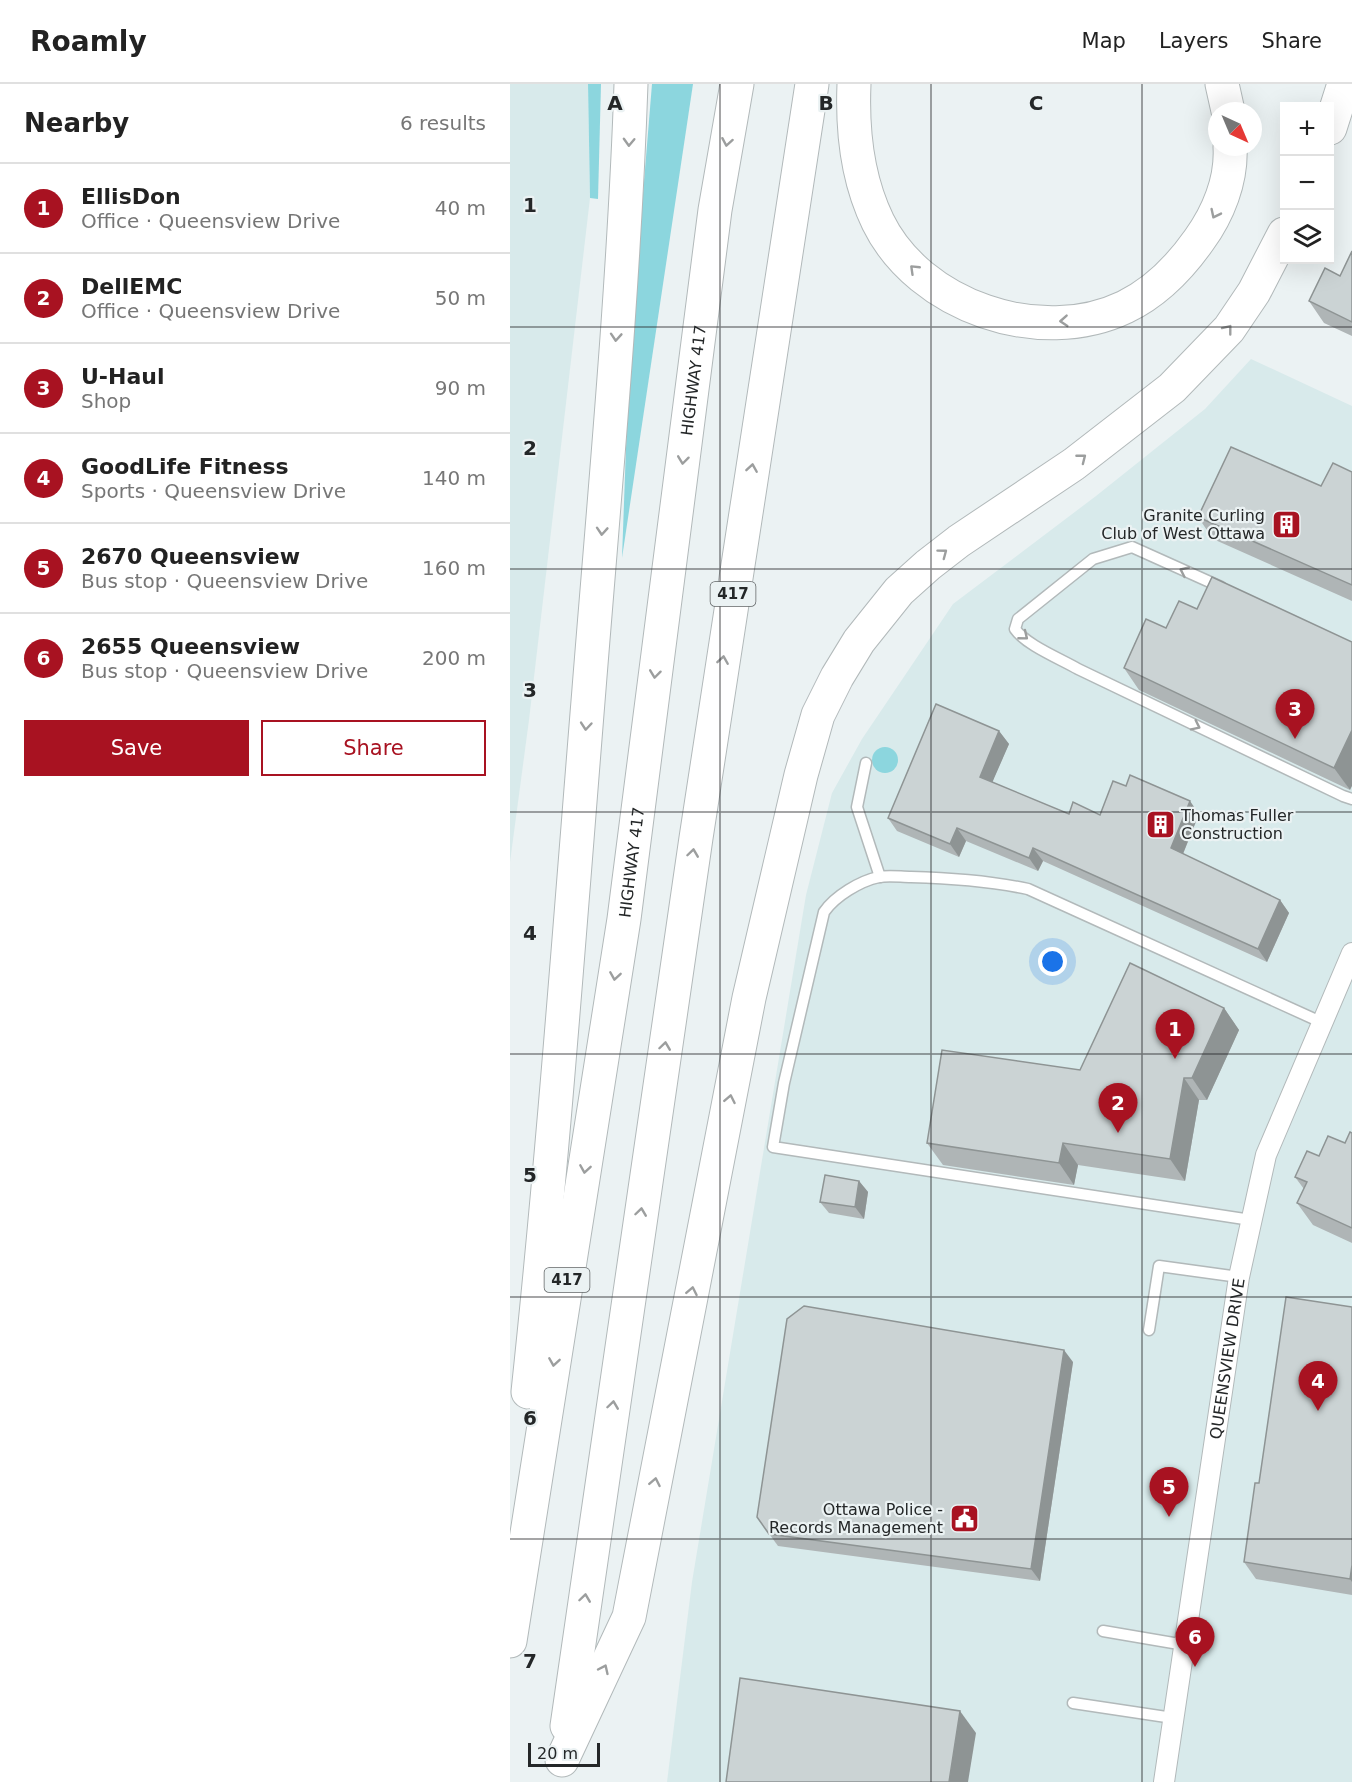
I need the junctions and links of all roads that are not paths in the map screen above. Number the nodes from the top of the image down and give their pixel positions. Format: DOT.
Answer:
graph roads {
  1 [pos="631,84"];
  2 [pos="737,84"];
  3 [pos="812,84"];
  4 [pos="854,84"];
  5 [pos="1222,84"];
  6 [pos="1344,84"];
  7 [pos="1226,102"];
  8 [pos="1334,113"];
  9 [pos="1231,156"];
  10 [pos="1280,242"];
  11 [pos="1227,590"];
  12 [pos="866,763"];
  13 [pos="1352,799"];
  14 [pos="880,877"];
  15 [pos="1352,953"];
  16 [pos="1323,1023"];
  17 [pos="1251,1221"];
  18 [pos="1239,1277"];
  19 [pos="1149,1330"];
  20 [pos="510,1622"];
  21 [pos="1102,1631"];
  22 [pos="510,1641"];
  23 [pos="1185,1645"];
  24 [pos="1073,1703"];
  25 [pos="1173,1718"];
  26 [pos="560,1771"];
  27 [pos="1164,1782"];
  1 -- 20 [label="highway, one-way"];
  2 -- 22 [label="highway, HIGHWAY 417 / 417, one-way"];
  26 -- 3 [label="highway, 417, one-way"];
  9 -- 4 [label="highway, one-way"];
  5 -- 7 [label="highway"];
  6 -- 8 [label="highway"];
  26 -- 10 [label="highway, one-way"];
  11 -- 13 [label="lane, one-way"];
  12 -- 14 [label="lane"];
  14 -- 16 [label="lane"];
  14 -- 17 [label="lane"];
  15 -- 16 [label="street, QUEENSVIEW DRIVE"];
  16 -- 17 [label="street, QUEENSVIEW DRIVE"];
  17 -- 18 [label="street, QUEENSVIEW DRIVE"];
  18 -- 19 [label="lane"];
  18 -- 23 [label="street, QUEENSVIEW DRIVE"];
  21 -- 23 [label="lane"];
  23 -- 25 [label="street, QUEENSVIEW DRIVE"];
  24 -- 25 [label="lane"];
  25 -- 27 [label="street, QUEENSVIEW DRIVE"];
}
